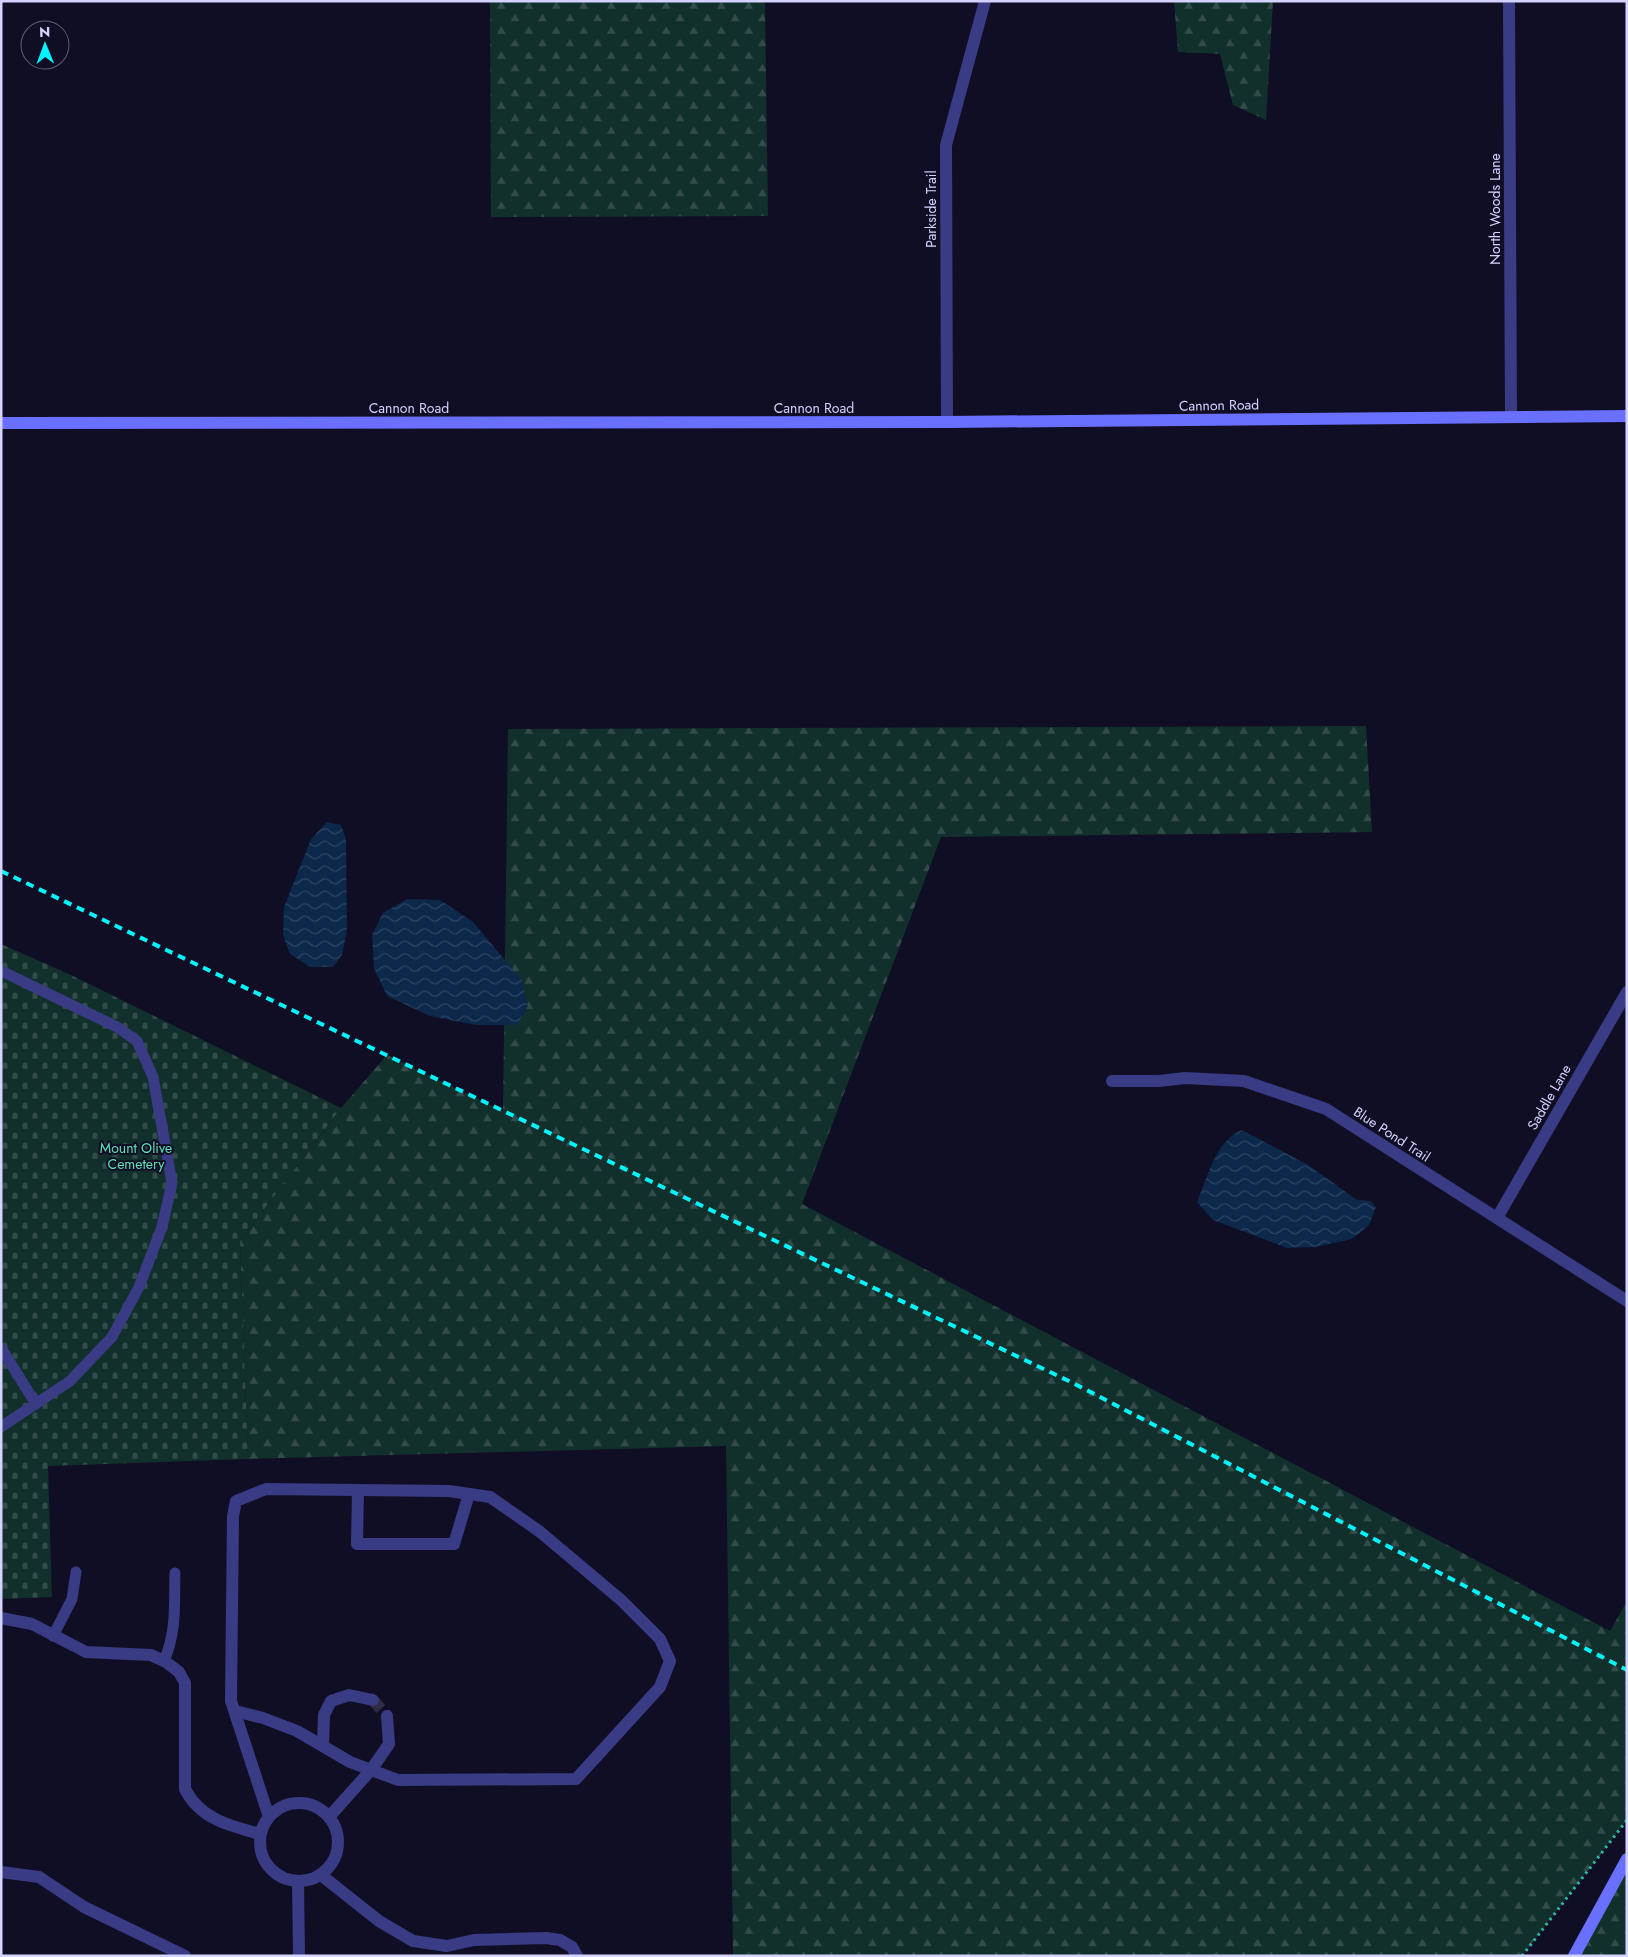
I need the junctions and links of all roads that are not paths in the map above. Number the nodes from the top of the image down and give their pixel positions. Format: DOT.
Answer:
graph roads {
  1 [pos="985,1"];
  2 [pos="1509,1"];
  3 [pos="1627,416"];
  4 [pos="1511,417"];
  5 [pos="947,422"];
  6 [pos="1,423"];
  7 [pos="1,971"];
  8 [pos="1627,992"];
  9 [pos="1112,1081"];
  10 [pos="1497,1218"];
  11 [pos="1627,1301"];
  12 [pos="1,1348"];
  13 [pos="36,1404"];
  14 [pos="1,1427"];
  15 [pos="358,1490"];
  16 [pos="469,1494"];
  17 [pos="76,1572"];
  18 [pos="174,1573"];
  19 [pos="1,1618"];
  20 [pos="53,1636"];
  21 [pos="164,1661"];
  22 [pos="373,1700"];
  23 [pos="235,1711"];
  24 [pos="387,1716"];
  25 [pos="323,1746"];
  26 [pos="371,1770"];
  27 [pos="269,1817"];
  28 [pos="329,1817"];
  29 [pos="260,1834"];
  30 [pos="1627,1859"];
  31 [pos="1,1872"];
  32 [pos="321,1875"];
  33 [pos="298,1881"];
  34 [pos="164,1951"];
  35 [pos="447,1951"];
  36 [pos="185,1956"];
  37 [pos="299,1956"];
  38 [pos="577,1956"];
  39 [pos="1574,1956"];
  1 -- 5 [label="street, Parkside Trail"];
  2 -- 4 [label="street, North Woods Lane"];
  3 -- 4 [label="main road, Cannon Road"];
  4 -- 5 [label="main road, Cannon Road"];
  5 -- 6 [label="main road, Cannon Road"];
  7 -- 13 [label="lane"];
  8 -- 10 [label="street, Saddle Lane"];
  9 -- 10 [label="street, Blue Pond Trail"];
  10 -- 11 [label="street, Blue Pond Trail"];
  12 -- 13 [label="lane"];
  13 -- 14 [label="lane"];
  15 -- 16 [label="street"];
  15 -- 16 [label="street"];
  15 -- 23 [label="street"];
  16 -- 26 [label="street"];
  17 -- 20 [label="lane"];
  18 -- 21 [label="lane"];
  19 -- 20 [label="street"];
  20 -- 21 [label="street"];
  21 -- 29 [label="street"];
  22 -- 25 [label="street"];
  23 -- 25 [label="street"];
  23 -- 27 [label="street"];
  24 -- 26 [label="street"];
  25 -- 26 [label="street"];
  26 -- 28 [label="street"];
  27 -- 28 [label="street"];
  27 -- 29 [label="street"];
  28 -- 32 [label="street"];
  29 -- 33 [label="street"];
  30 -- 39 [label="main road"];
  31 -- 34 [label="street"];
  32 -- 33 [label="street"];
  32 -- 35 [label="street"];
  33 -- 37 [label="street"];
  34 -- 36 [label="street"];
  35 -- 38 [label="street"];
}
